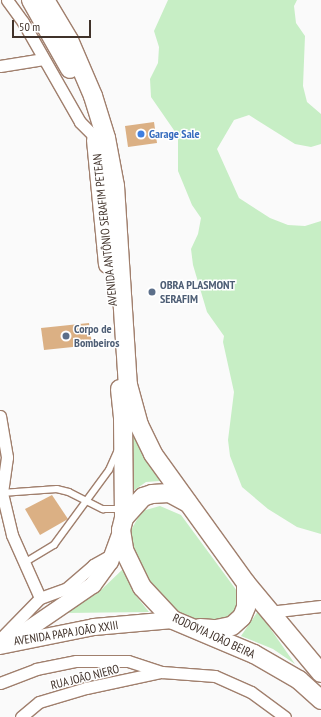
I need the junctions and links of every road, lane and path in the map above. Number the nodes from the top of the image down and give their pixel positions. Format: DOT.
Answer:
graph roads {
  1 [pos="7,0"];
  2 [pos="31,0"];
  3 [pos="44,0"];
  4 [pos="43,59"];
  5 [pos="0,66"];
  6 [pos="96,137"];
  7 [pos="0,416"];
  8 [pos="123,420"];
  9 [pos="124,438"];
  10 [pos="2,493"];
  11 [pos="86,501"];
  12 [pos="190,504"];
  13 [pos="123,519"];
  14 [pos="115,553"];
  15 [pos="24,563"];
  16 [pos="246,583"];
  17 [pos="40,598"];
  18 [pos="321,606"];
  19 [pos="269,612"];
  20 [pos="173,620"];
  21 [pos="191,627"];
  22 [pos="2,643"];
  23 [pos="162,672"];
  24 [pos="321,673"];
  25 [pos="0,683"];
  26 [pos="321,700"];
  27 [pos="21,717"];
  28 [pos="285,717"];
  1 -- 4 [label="street, AVENIDA ANTÔNIO SERAFIM PETEAN"];
  2 -- 6 [label="main road, AVENIDA ANTÔNIO SERAFIM PETEAN"];
  3 -- 12 [label="main road, AVENIDA ANTÔNIO SERAFIM PETEAN"];
  4 -- 5 [label="street"];
  4 -- 6 [label="street, AVENIDA ANTÔNIO SERAFIM PETEAN"];
  6 -- 8 [label="main road, AVENIDA ANTÔNIO SERAFIM PETEAN"];
  7 -- 10 [label="street"];
  8 -- 9 [label="main road, RODOVIA JOÃO BEIRA"];
  9 -- 11 [label="lane"];
  9 -- 13 [label="main road, RODOVIA JOÃO BEIRA"];
  10 -- 11 [label="lane"];
  10 -- 15 [label="street"];
  11 -- 13 [label="lane"];
  11 -- 15 [label="lane"];
  12 -- 13 [label="main road"];
  12 -- 16 [label="main road"];
  13 -- 14 [label="main road, AVENIDA PAPA JOÃO XXIII"];
  13 -- 20 [label="main road, RODOVIA JOÃO BEIRA"];
  14 -- 17 [label="street"];
  14 -- 22 [label="main road, AVENIDA PAPA JOÃO XXIII"];
  15 -- 17 [label="street"];
  16 -- 19 [label="main road"];
  16 -- 21 [label="main road"];
  17 -- 22 [label="street"];
  18 -- 19 [label="street"];
  19 -- 24 [label="main road"];
  20 -- 21 [label="main road, RODOVIA JOÃO BEIRA"];
  20 -- 22 [label="main road, AVENIDA PAPA JOÃO XXIII"];
  21 -- 26 [label="main road, RODOVIA JOÃO BEIRA"];
  23 -- 25 [label="street"];
  23 -- 27 [label="street, RUA JOÃO NIERO"];
  23 -- 28 [label="street"];
}
